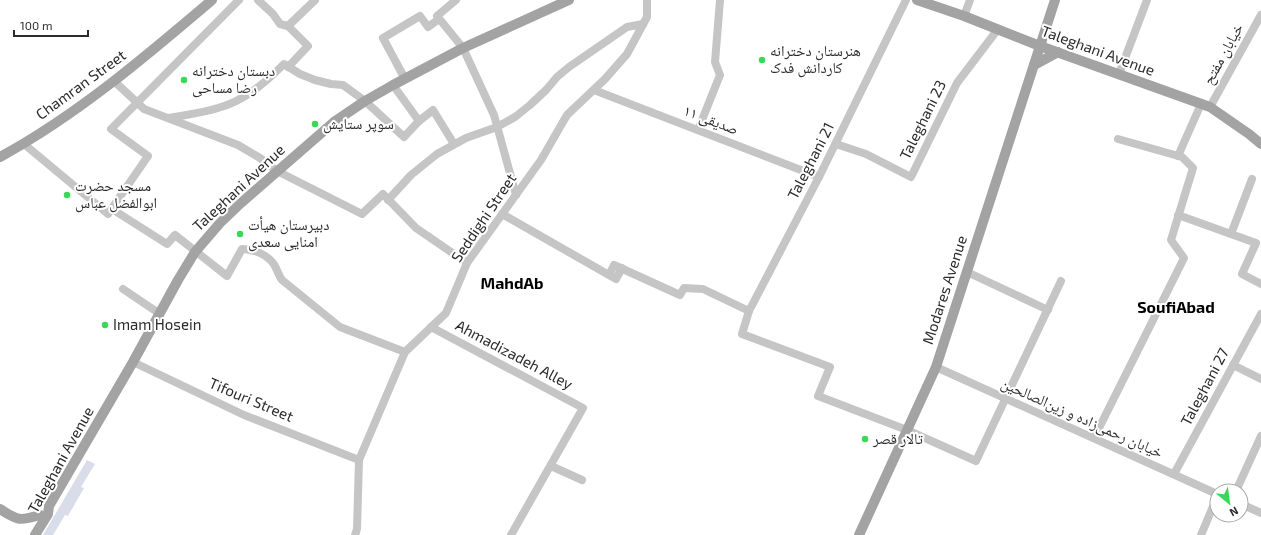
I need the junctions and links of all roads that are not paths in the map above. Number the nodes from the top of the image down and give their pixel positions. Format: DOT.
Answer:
graph roads {
  1 [pos="212,0"];
  2 [pos="239,0"];
  3 [pos="258,0"];
  4 [pos="315,0"];
  5 [pos="456,0"];
  6 [pos="569,0"];
  7 [pos="647,0"];
  8 [pos="720,0"];
  9 [pos="906,0"];
  10 [pos="917,0"];
  11 [pos="970,0"];
  12 [pos="1055,0"];
  13 [pos="1147,0"];
  14 [pos="1261,15"];
  15 [pos="964,16"];
  16 [pos="438,17"];
  17 [pos="643,24"];
  18 [pos="288,26"];
  19 [pos="998,29"];
  20 [pos="1040,46"];
  21 [pos="463,48"];
  22 [pos="1058,52"];
  23 [pos="286,65"];
  24 [pos="1034,65"];
  25 [pos="1119,74"];
  26 [pos="405,79"];
  27 [pos="114,80"];
  28 [pos="393,85"];
  29 [pos="594,90"];
  30 [pos="365,101"];
  31 [pos="137,103"];
  32 [pos="1206,105"];
  33 [pos="168,118"];
  34 [pos="419,122"];
  35 [pos="497,127"];
  36 [pos="698,130"];
  37 [pos="1118,139"];
  38 [pos="24,144"];
  39 [pos="454,144"];
  40 [pos="836,144"];
  41 [pos="1261,144"];
  42 [pos="1178,156"];
  43 [pos="0,157"];
  44 [pos="277,171"];
  45 [pos="819,177"];
  46 [pos="1252,180"];
  47 [pos="516,195"];
  48 [pos="386,197"];
  49 [pos="110,212"];
  50 [pos="502,214"];
  51 [pos="1178,215"];
  52 [pos="1231,234"];
  53 [pos="195,252"];
  54 [pos="467,263"];
  55 [pos="967,272"];
  56 [pos="1061,281"];
  57 [pos="1261,284"];
  58 [pos="123,289"];
  59 [pos="1048,310"];
  60 [pos="749,311"];
  61 [pos="160,314"];
  62 [pos="1261,314"];
  63 [pos="432,327"];
  64 [pos="406,352"];
  65 [pos="134,362"];
  66 [pos="1233,365"];
  67 [pos="936,367"];
  68 [pos="1261,379"];
  69 [pos="1005,398"];
  70 [pos="907,430"];
  71 [pos="1261,436"];
  72 [pos="1094,438"];
  73 [pos="359,460"];
  74 [pos="551,466"];
  75 [pos="1174,474"];
  76 [pos="582,480"];
  77 [pos="1240,483"];
  78 [pos="1209,491"];
  79 [pos="49,506"];
  80 [pos="1249,508"];
  81 [pos="0,509"];
  82 [pos="1261,513"];
  83 [pos="1209,514"];
  84 [pos="40,515"];
  85 [pos="27,535"];
  86 [pos="35,535"];
  87 [pos="355,535"];
  88 [pos="511,535"];
  89 [pos="860,535"];
  90 [pos="1200,535"];
  1 -- 27 [label="main road, Chamran Street"];
  2 -- 31 [label="street"];
  3 -- 18 [label="street"];
  4 -- 18 [label="street"];
  5 -- 16 [label="street"];
  6 -- 21 [label="main road, Taleghani Avenue"];
  7 -- 17 [label="street, Seddighi Street"];
  8 -- 36 [label="street"];
  9 -- 40 [label="street, Taleghani 21"];
  10 -- 15 [label="main road, Taleghani Avenue"];
  11 -- 15 [label="street"];
  12 -- 20 [label="main road, Modares Avenue"];
  13 -- 25 [label="street"];
  14 -- 32 [label="street, خیابان مفتح"];
  15 -- 19 [label="main road, Taleghani Avenue"];
  16 -- 21 [label="street"];
  16 -- 26 [label="street"];
  17 -- 29 [label="street, Seddighi Street"];
  17 -- 35 [label="street"];
  18 -- 23 [label="street"];
  19 -- 20 [label="main road, Taleghani Avenue"];
  19 -- 40 [label="street, Taleghani 23"];
  20 -- 22 [label="main road, Taleghani Avenue"];
  20 -- 24 [label="main road, Modares Avenue"];
  21 -- 26 [label="main road, Taleghani Avenue"];
  21 -- 35 [label="street"];
  22 -- 24 [label="main road"];
  22 -- 25 [label="main road, Taleghani Avenue"];
  23 -- 30 [label="street"];
  23 -- 33 [label="street"];
  24 -- 55 [label="main road, Modares Avenue"];
  25 -- 32 [label="main road, Taleghani Avenue"];
  26 -- 28 [label="main road, Taleghani Avenue"];
  27 -- 31 [label="street"];
  27 -- 38 [label="main road, Chamran Street"];
  28 -- 30 [label="main road, Taleghani Avenue"];
  28 -- 34 [label="street"];
  29 -- 36 [label="street, صدیقی ۱۱"];
  29 -- 47 [label="street, Seddighi Street"];
  30 -- 34 [label="street"];
  30 -- 44 [label="main road, Taleghani Avenue"];
  31 -- 33 [label="street"];
  31 -- 49 [label="street"];
  32 -- 41 [label="main road, Taleghani Avenue"];
  32 -- 42 [label="street, خیابان مفتح"];
  33 -- 44 [label="street"];
  34 -- 39 [label="street"];
  35 -- 39 [label="street"];
  35 -- 47 [label="street"];
  36 -- 45 [label="street, صدیقی ۱۱"];
  37 -- 42 [label="street"];
  38 -- 43 [label="main road, Chamran Street"];
  38 -- 49 [label="street"];
  39 -- 48 [label="street"];
  40 -- 45 [label="street, Taleghani 21"];
  42 -- 51 [label="street"];
  44 -- 48 [label="street"];
  44 -- 53 [label="main road, Taleghani Avenue"];
  45 -- 60 [label="street, Taleghani 21"];
  46 -- 52 [label="street"];
  47 -- 50 [label="street, Seddighi Street"];
  48 -- 54 [label="street"];
  49 -- 53 [label="street"];
  50 -- 54 [label="street, Seddighi Street"];
  50 -- 60 [label="street"];
  51 -- 52 [label="street"];
  51 -- 72 [label="street"];
  52 -- 57 [label="street"];
  53 -- 61 [label="main road, Taleghani Avenue"];
  53 -- 64 [label="street"];
  54 -- 63 [label="street, Seddighi Street"];
  55 -- 59 [label="street"];
  55 -- 67 [label="main road, Modares Avenue"];
  56 -- 59 [label="street"];
  58 -- 61 [label="street"];
  59 -- 69 [label="street"];
  60 -- 70 [label="street, Taleghani 21"];
  61 -- 65 [label="main road, Taleghani Avenue"];
  62 -- 66 [label="street, Taleghani 27"];
  63 -- 64 [label="street, Seddighi Street"];
  63 -- 74 [label="street, Ahmadizadeh Alley"];
  64 -- 73 [label="street, Seddighi Street"];
  65 -- 73 [label="street, Tifouri Street"];
  65 -- 79 [label="main road, Taleghani Avenue"];
  66 -- 68 [label="street"];
  66 -- 75 [label="street, Taleghani 27"];
  67 -- 69 [label="street, خیابان رحمی‌زاده و زین‌الصالحین"];
  67 -- 70 [label="main road, Modares Avenue"];
  69 -- 70 [label="street"];
  69 -- 72 [label="street, خیابان رحمی‌زاده و زین‌الصالحین"];
  70 -- 89 [label="main road, Modares Avenue"];
  71 -- 77 [label="street"];
  72 -- 75 [label="street, خیابان رحمی‌زاده و زین‌الصالحین"];
  73 -- 87 [label="street, Seddighi Street"];
  74 -- 76 [label="street"];
  74 -- 88 [label="street"];
  75 -- 78 [label="street, خیابان رحمی‌زاده و زین‌الصالحین"];
  79 -- 84 [label="main road"];
  79 -- 86 [label="main road, Taleghani Avenue"];
  80 -- 82 [label="street"];
  81 -- 84 [label="main road"];
  83 -- 90 [label="street"];
  84 -- 85 [label="main road"];
}
